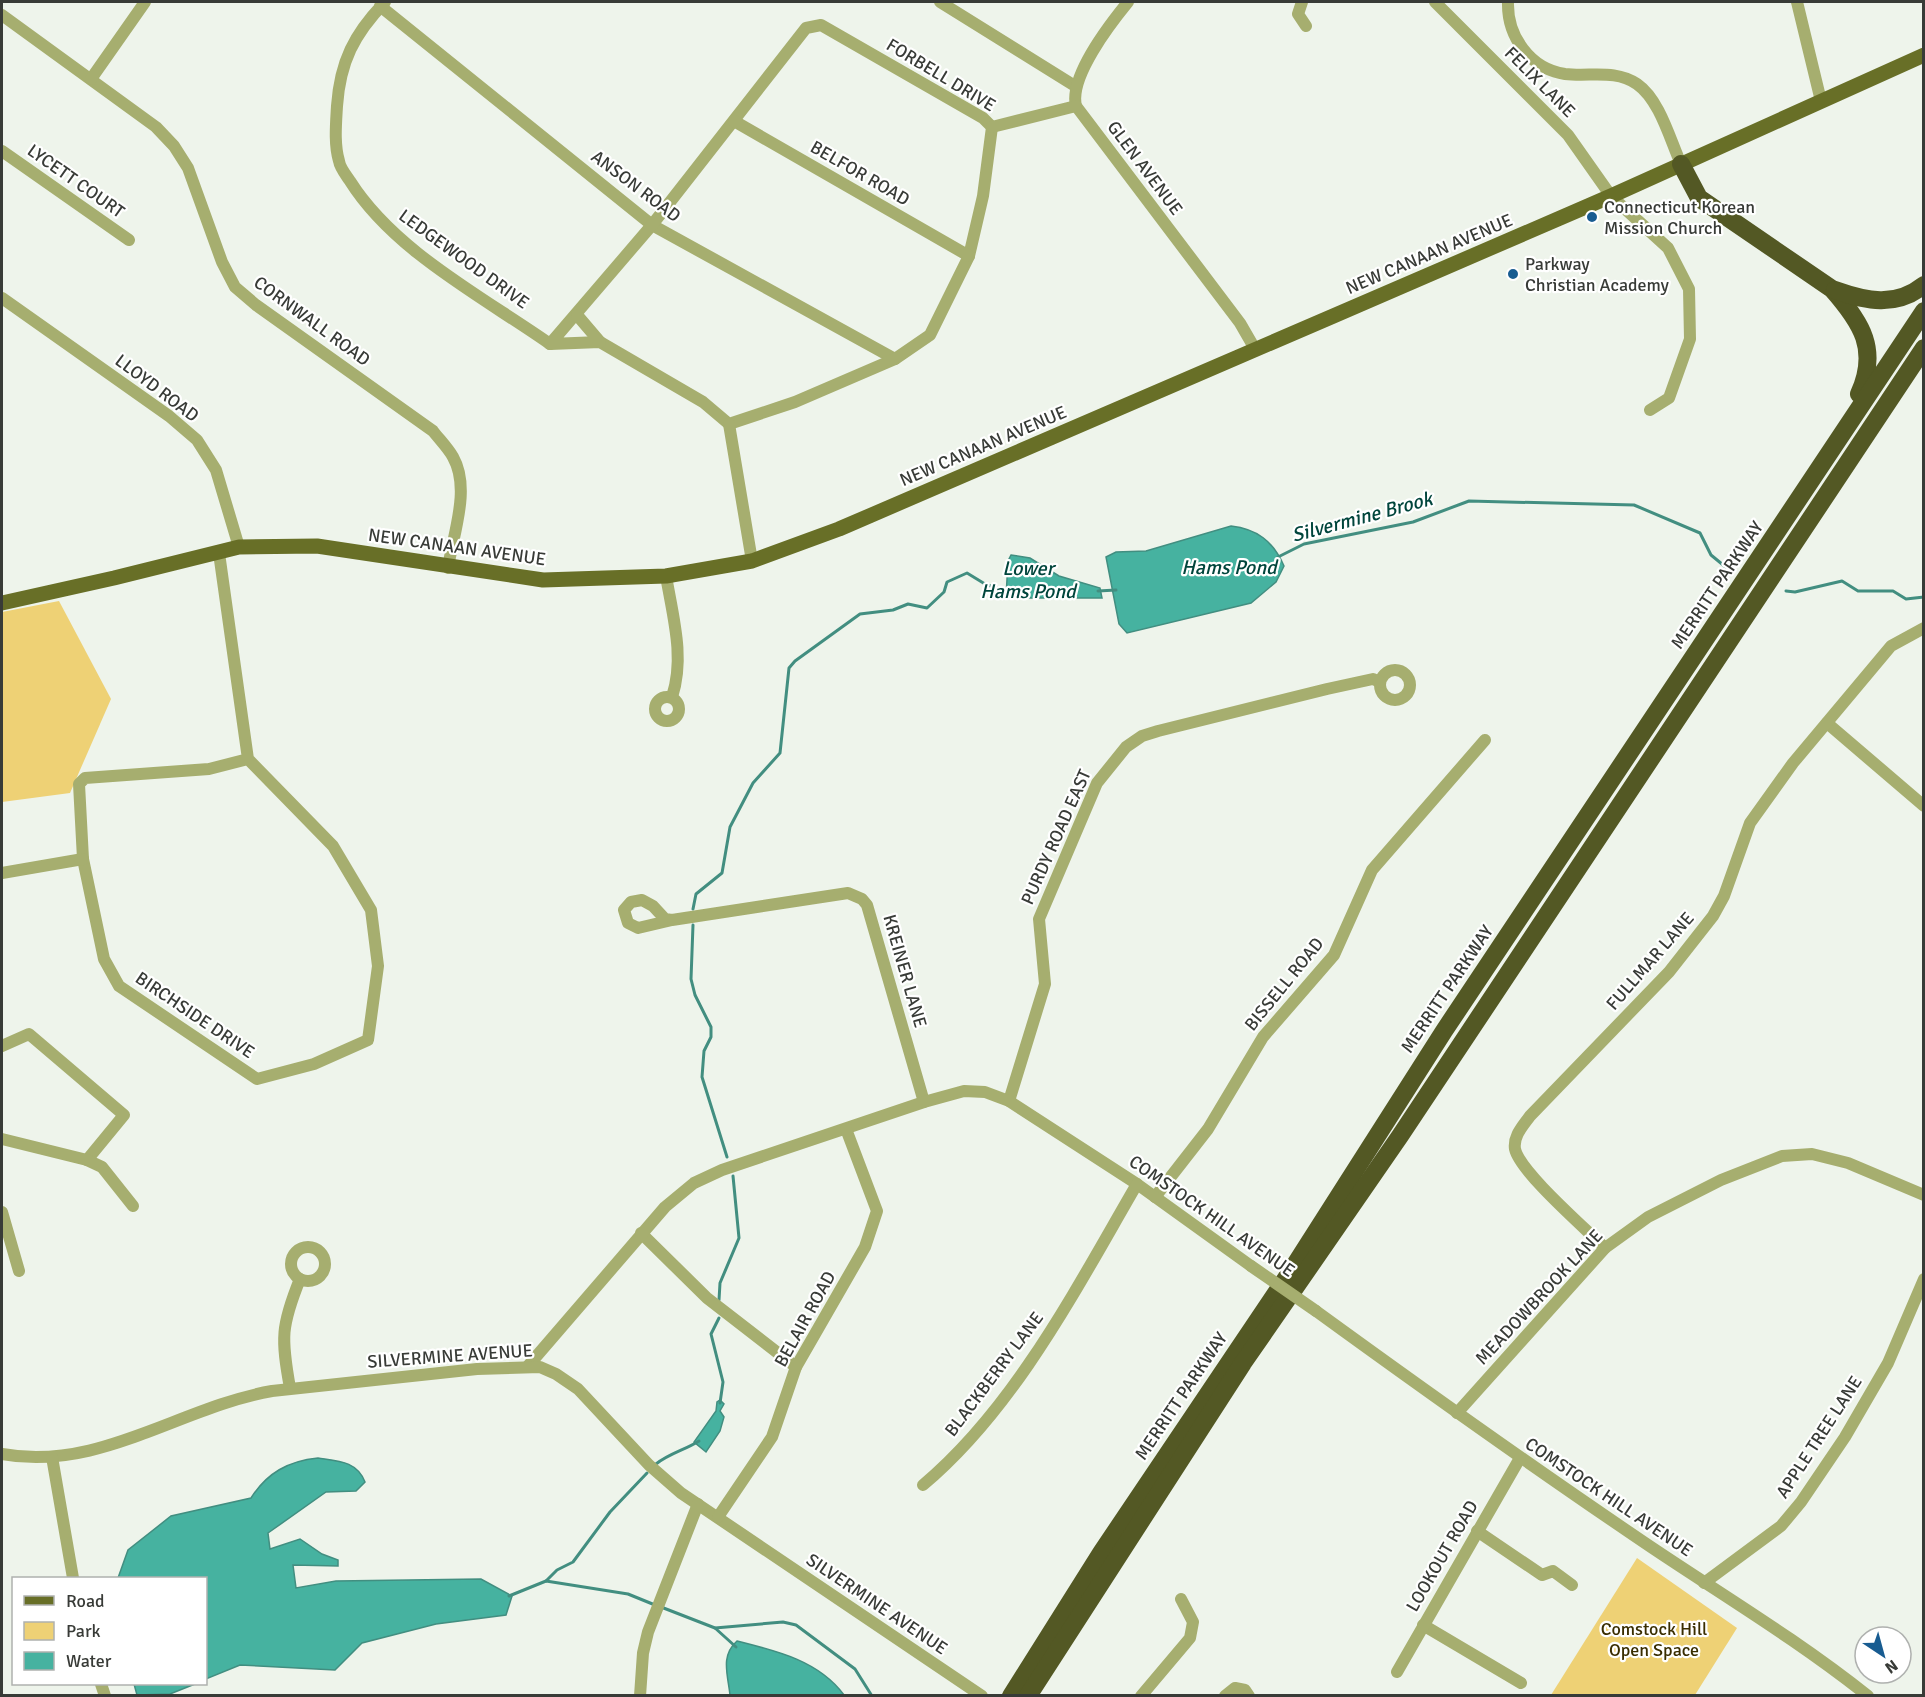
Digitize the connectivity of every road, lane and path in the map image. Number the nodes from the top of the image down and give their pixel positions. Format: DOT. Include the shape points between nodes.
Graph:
graph roads {
  1 [pos="145,2"];
  2 [pos="940,2"];
  3 [pos="1302,2"];
  4 [pos="1435,2"];
  5 [pos="1508,2"];
  6 [pos="1797,2"];
  7 [pos="1125,3"];
  8 [pos="382,4"];
  9 [pos="2,15"];
  10 [pos="1306,26"];
  11 [pos="1923,55"];
  12 [pos="91,79"];
  13 [pos="1076,86"];
  14 [pos="1821,101"];
  15 [pos="1076,106"];
  16 [pos="734,121"];
  17 [pos="992,127"];
  18 [pos="2,151"];
  19 [pos="1681,164"];
  20 [pos="1611,196"];
  21 [pos="652,225"];
  22 [pos="129,240"];
  23 [pos="969,256"];
  24 [pos="1923,285"];
  25 [pos="1832,290"];
  26 [pos="2,298"];
  27 [pos="1923,310"];
  28 [pos="577,315"];
  29 [pos="600,342"];
  30 [pos="550,344"];
  31 [pos="1923,348"];
  32 [pos="1255,349"];
  33 [pos="895,359"];
  34 [pos="1650,410"];
  35 [pos="729,424"];
  36 [pos="1835,444"];
  37 [pos="238,547"];
  38 [pos="219,553"];
  39 [pos="752,561"];
  40 [pos="448,568"];
  41 [pos="666,576"];
  42 [pos="2,603"];
  43 [pos="1923,628"];
  44 [pos="1380,682"];
  45 [pos="672,697"];
  46 [pos="1827,723"];
  47 [pos="1485,740"];
  48 [pos="248,759"];
  49 [pos="1923,806"];
  50 [pos="83,859"];
  51 [pos="2,873"];
  52 [pos="672,920"];
  53 [pos="2,1046"];
  54 [pos="1009,1101"];
  55 [pos="924,1102"];
  56 [pos="846,1129"];
  57 [pos="2,1139"];
  58 [pos="87,1160"];
  59 [pos="1137,1184"];
  60 [pos="1923,1195"];
  61 [pos="1155,1197"];
  62 [pos="133,1206"];
  63 [pos="2,1212"];
  64 [pos="641,1233"];
  65 [pos="1605,1248"];
  66 [pos="19,1271"];
  67 [pos="300,1279"];
  68 [pos="1923,1279"];
  69 [pos="528,1366"];
  70 [pos="795,1367"];
  71 [pos="290,1388"];
  72 [pos="1457,1413"];
  73 [pos="2,1454"];
  74 [pos="52,1457"];
  75 [pos="1520,1458"];
  76 [pos="923,1485"];
  77 [pos="698,1504"];
  78 [pos="718,1517"];
  79 [pos="1477,1531"];
  80 [pos="73,1577"];
  81 [pos="1704,1583"];
  82 [pos="1572,1585"];
  83 [pos="1181,1599"];
  84 [pos="1423,1625"];
  85 [pos="1397,1672"];
  86 [pos="1521,1683"];
  87 [pos="1021,1693"];
  88 [pos="640,1695"];
  89 [pos="982,1695"];
  90 [pos="1141,1695"];
  91 [pos="1225,1695"];
  92 [pos="1249,1695"];
  93 [pos="1868,1695"];
  1 -- 12 [label="street"];
  2 -- 13 [label="street"];
  3 -- 10 [label="street" via="1298,14"];
  4 -- 20 [label="street, FELIX LANE" via="1568,135"];
  5 -- 19 [label="street" via="1515,37 1528,55 1545,68 1567,74 1606,74 1639,85 1655,107"];
  6 -- 14 [label="street"];
  7 -- 13 [label="street"];
  8 -- 21 [label="street, ANSON ROAD"];
  8 -- 30 [label="street, LEDGEWOOD DRIVE" via="353,40 339,78 339,162 357,192 398,236"];
  9 -- 12 [label="street, CORNWALL ROAD"];
  11 -- 14 [label="main road, NEW CANAAN AVENUE"];
  12 -- 40 [label="street, CORNWALL ROAD" via="156,127 174,146 188,168 235,287 433,431 453,456 460,477 460,498"];
  13 -- 15 [label="street"];
  14 -- 19 [label="main road, NEW CANAAN AVENUE"];
  15 -- 17 [label="street"];
  15 -- 32 [label="street, GLEN AVENUE" via="1240,323"];
  16 -- 17 [label="street, FORBELL DRIVE" via="806,28 821,25"];
  16 -- 21 [label="street, FORBELL DRIVE"];
  16 -- 23 [label="street, BELFOR ROAD"];
  17 -- 23 [label="street, FORBELL DRIVE" via="983,196"];
  18 -- 22 [label="street, LYCETT COURT"];
  19 -- 20 [label="main road, NEW CANAAN AVENUE"];
  19 -- 25 [label="highway" via="1699,198"];
  20 -- 32 [label="main road, NEW CANAAN AVENUE"];
  20 -- 34 [label="street, FELIX LANE" via="1668,248 1689,289 1690,339 1683,365 1669,398"];
  21 -- 28 [label="street, FORBELL DRIVE"];
  21 -- 33 [label="street, ANSON ROAD"];
  23 -- 33 [label="street, FORBELL DRIVE" via="930,335"];
  24 -- 25 [label="highway" via="1897,299 1879,302"];
  25 -- 36 [label="highway" via="1860,325 1868,354 1867,373"];
  26 -- 37 [label="street, LLOYD ROAD" via="197,440 216,470"];
  27 -- 36 [label="highway, MERRITT PARKWAY"];
  28 -- 29 [label="street"];
  28 -- 30 [label="street, FORBELL DRIVE"];
  29 -- 30 [label="street"];
  29 -- 35 [label="street" via="703,402"];
  31 -- 87 [label="highway, MERRITT PARKWAY" via="1400,1136"];
  32 -- 39 [label="main road, NEW CANAAN AVENUE" via="839,529"];
  33 -- 35 [label="street, FORBELL DRIVE" via="795,402"];
  35 -- 39 [label="street"];
  36 -- 87 [label="highway, MERRITT PARKWAY" via="1101,1553"];
  37 -- 38 [label="main road, NEW CANAAN AVENUE"];
  37 -- 40 [label="main road, NEW CANAAN AVENUE" via="317,546"];
  38 -- 42 [label="main road, NEW CANAAN AVENUE"];
  38 -- 48 [label="street"];
  39 -- 41 [label="main road, NEW CANAAN AVENUE"];
  40 -- 41 [label="main road, NEW CANAAN AVENUE" via="543,580"];
  41 -- 45 [label="street" via="679,656 679,677"];
  43 -- 46 [label="street, FULLMAR LANE" via="1891,646"];
  44 -- 54 [label="street, PURDY ROAD EAST" via="1372,679 1158,731 1142,736 1117,755 1097,783 1039,919 1045,984"];
  46 -- 49 [label="street"];
  46 -- 65 [label="street, FULLMAR LANE" via="1792,763 1750,823 1713,916 1669,972 1517,1134 1515,1148 1524,1166"];
  47 -- 61 [label="street, BISSELL ROAD" via="1372,870 1334,956 1263,1036 1208,1129"];
  48 -- 50 [label="street, BIRCHSIDE DRIVE" via="209,770 85,778 79,784"];
  48 -- 50 [label="street, BIRCHSIDE DRIVE" via="333,846 371,910 378,966 368,1040 314,1064 257,1079 119,986 104,959"];
  50 -- 51 [label="street"];
  52 -- 55 [label="street, KREINER LANE" via="848,893 866,901"];
  53 -- 58 [label="street" via="29,1034 124,1115"];
  54 -- 55 [label="street, COMSTOCK HILL AVENUE" via="985,1092 964,1091"];
  54 -- 59 [label="street, COMSTOCK HILL AVENUE"];
  55 -- 56 [label="street, COMSTOCK HILL AVENUE"];
  56 -- 64 [label="street, COMSTOCK HILL AVENUE" via="708,1175 680,1193"];
  56 -- 70 [label="street, BELAIR ROAD" via="877,1211 865,1247"];
  57 -- 58 [label="street"];
  58 -- 62 [label="street" via="102,1167"];
  59 -- 61 [label="street, COMSTOCK HILL AVENUE"];
  59 -- 76 [label="street, BLACKBERRY LANE" via="1044,1344 944,1467"];
  60 -- 65 [label="street, MEADOWBROOK LANE" via="1848,1162 1812,1154 1782,1156 1721,1180 1648,1217"];
  61 -- 72 [label="street, COMSTOCK HILL AVENUE, bridge"];
  63 -- 66 [label="street"];
  64 -- 69 [label="street, COMSTOCK HILL AVENUE"];
  64 -- 70 [label="street" via="707,1298"];
  65 -- 72 [label="street, MEADOWBROOK LANE"];
  67 -- 71 [label="street" via="285,1315 282,1348"];
  68 -- 81 [label="street, APPLE TREE LANE" via="1888,1363 1801,1502 1781,1526"];
  69 -- 71 [label="street, SILVERMINE AVENUE"];
  69 -- 77 [label="street, SILVERMINE AVENUE" via="547,1369 571,1382 662,1478"];
  70 -- 78 [label="street, BELAIR ROAD" via="772,1437"];
  71 -- 74 [label="street, SILVERMINE AVENUE" via="239,1398 105,1448"];
  72 -- 75 [label="street, COMSTOCK HILL AVENUE"];
  73 -- 74 [label="street, SILVERMINE AVENUE"];
  74 -- 80 [label="street"];
  75 -- 79 [label="street, LOOKOUT ROAD"];
  75 -- 81 [label="street, COMSTOCK HILL AVENUE"];
  77 -- 78 [label="street, SILVERMINE AVENUE"];
  77 -- 88 [label="street" via="648,1632"];
  78 -- 89 [label="street, SILVERMINE AVENUE"];
  79 -- 82 [label="street" via="1542,1575 1553,1571"];
  79 -- 84 [label="street, LOOKOUT ROAD"];
  81 -- 93 [label="street, COMSTOCK HILL AVENUE" via="1787,1635"];
  83 -- 90 [label="street" via="1193,1622 1190,1638"];
  84 -- 85 [label="street, LOOKOUT ROAD"];
  84 -- 86 [label="street"];
  91 -- 92 [label="street" via="1240,1688"];
}
